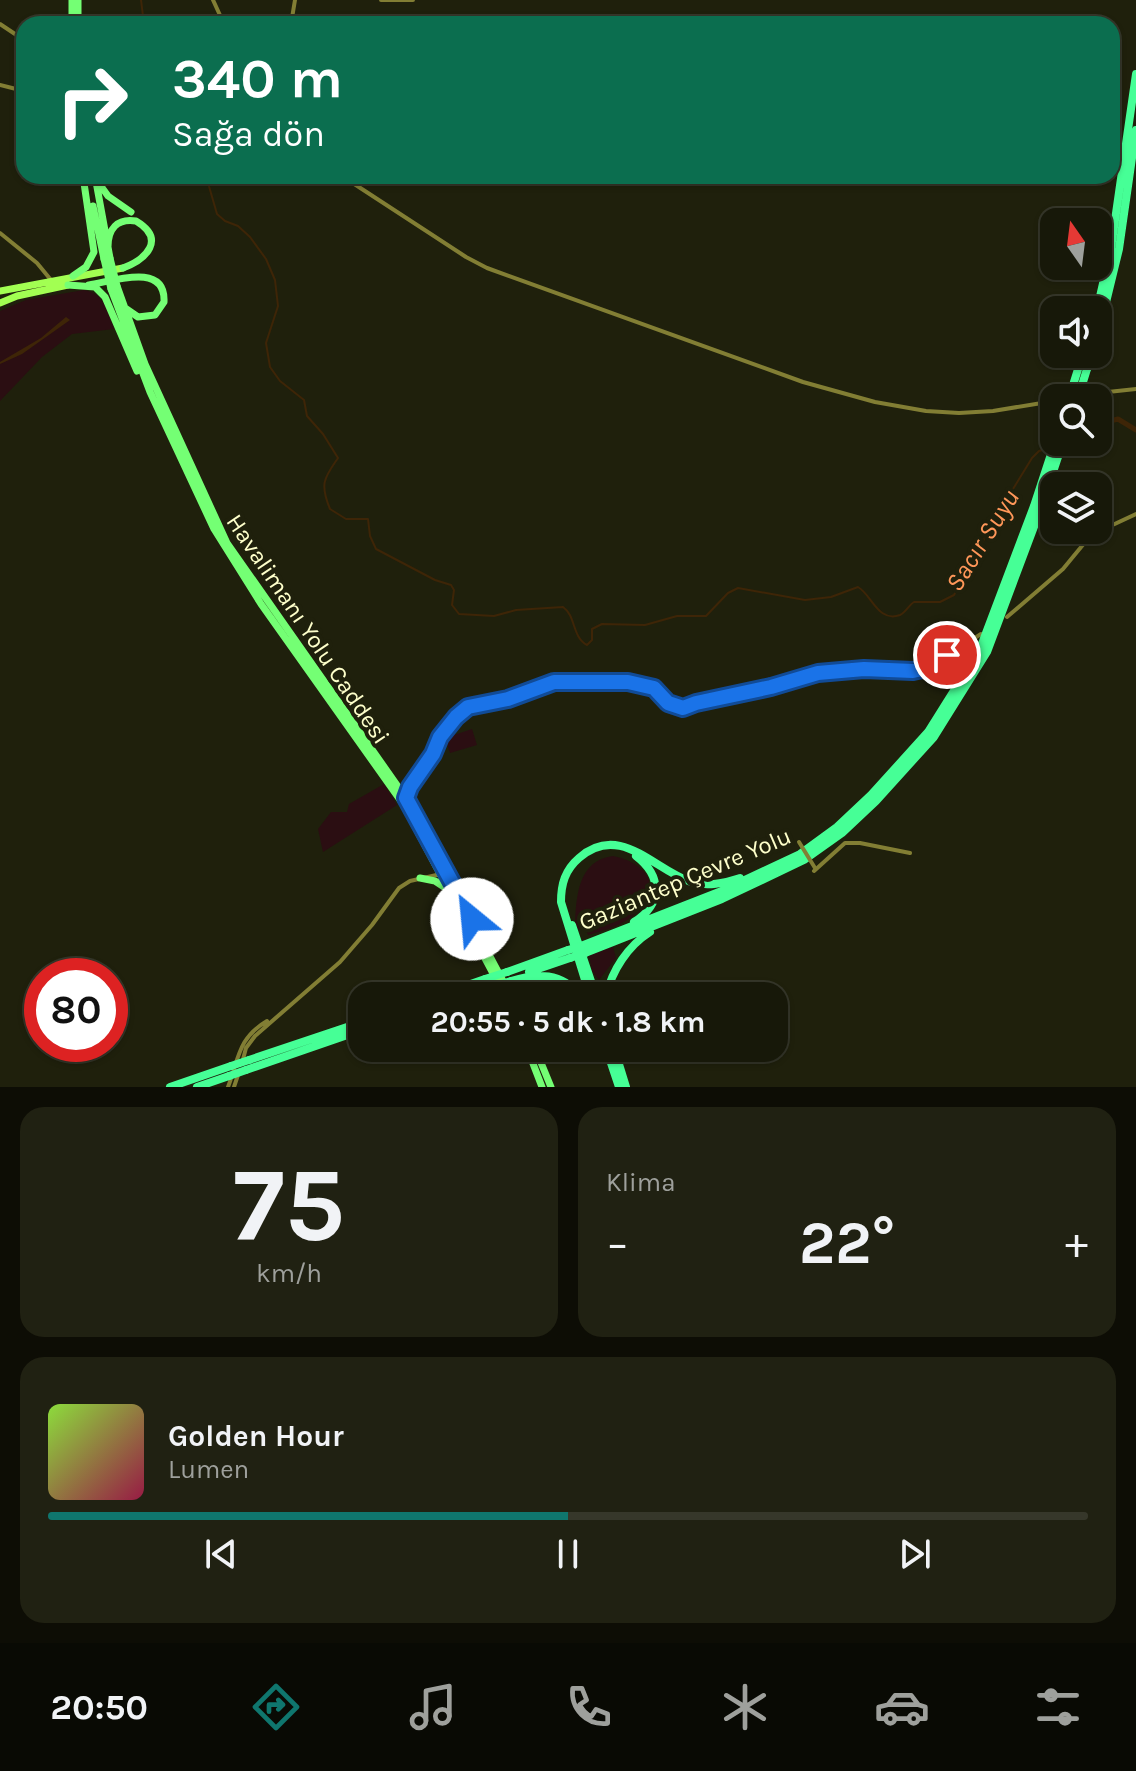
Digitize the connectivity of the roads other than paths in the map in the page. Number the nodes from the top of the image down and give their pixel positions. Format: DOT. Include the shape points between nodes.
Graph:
graph roads {
  1 [pos="381,0"];
  2 [pos="413,0"];
  3 [pos="1136,74"];
  4 [pos="1136,130"];
  5 [pos="87,184"];
  6 [pos="88,184"];
  7 [pos="96,184"];
  8 [pos="100,184"];
  9 [pos="354,184"];
  10 [pos="131,212"];
  11 [pos="0,233"];
  12 [pos="108,247"];
  13 [pos="107,258"];
  14 [pos="123,268"];
  15 [pos="73,276"];
  16 [pos="53,284"];
  17 [pos="68,285"];
  18 [pos="87,285"];
  19 [pos="114,288"];
  20 [pos="0,291"];
  21 [pos="1100,296"];
  22 [pos="1108,296"];
  23 [pos="0,303"];
  24 [pos="122,304"];
  25 [pos="1083,368"];
  26 [pos="1074,384"];
  27 [pos="1080,384"];
  28 [pos="1136,389"];
  29 [pos="1112,391"];
  30 [pos="1040,403"];
  31 [pos="176,451"];
  32 [pos="1051,456"];
  33 [pos="1058,456"];
  34 [pos="1038,507"];
  35 [pos="1136,514"];
  36 [pos="1007,617"];
  37 [pos="981,634"];
  38 [pos="410,787"];
  39 [pos="399,789"];
  40 [pos="406,798"];
  41 [pos="799,842"];
  42 [pos="430,853"];
  43 [pos="910,853"];
  44 [pos="800,854"];
  45 [pos="446,875"];
  46 [pos="420,878"];
  47 [pos="762,882"];
  48 [pos="454,896"];
  49 [pos="584,948"];
  50 [pos="509,977"];
  51 [pos="493,982"];
  52 [pos="500,982"];
  53 [pos="500,982"];
  54 [pos="564,982"];
  55 [pos="586,982"];
  56 [pos="592,982"];
  57 [pos="612,982"];
  58 [pos="348,1027"];
  59 [pos="348,1034"];
  60 [pos="539,1062"];
  61 [pos="539,1062"];
  62 [pos="615,1064"];
  63 [pos="248,1065"];
  64 [pos="230,1071"];
  65 [pos="170,1087"];
  66 [pos="197,1087"];
  67 [pos="231,1087"];
  68 [pos="549,1087"];
  69 [pos="619,1087"];
  70 [pos="626,1087"];
  1 -- 2 [label="street"];
  3 -- 21 [label="highway"];
  4 -- 22 [label="highway"];
  5 -- 15 [label="highway" via="94,252"];
  6 -- 13 [label="highway, Havalimanı Yolu Caddesi"];
  7 -- 12 [label="highway, Havalimanı Yolu Caddesi"];
  8 -- 10 [label="highway"];
  9 -- 30 [label="street" via="487,268 803,382 926,411 993,411"];
  11 -- 16 [label="street" via="37,263"];
  12 -- 13 [label="highway, Havalimanı Yolu Caddesi"];
  12 -- 14 [label="highway" via="110,231 119,222 136,221 145,227 149,250"];
  13 -- 19 [label="highway, Havalimanı Yolu Caddesi, bridge"];
  14 -- 15 [label="main road"];
  15 -- 16 [label="main road"];
  16 -- 17 [label="main road"];
  16 -- 20 [label="main road"];
  16 -- 23 [label="main road"];
  17 -- 18 [label="highway"];
  18 -- 24 [label="highway" via="140,276 153,278 164,291 163,308 151,318 138,317"];
  18 -- 31 [label="highway" via="105,297"];
  19 -- 24 [label="highway, Havalimanı Yolu Caddesi"];
  19 -- 31 [label="highway, Havalimanı Yolu Caddesi"];
  24 -- 39 [label="highway, Havalimanı Yolu Caddesi" via="227,543"];
  25 -- 26 [label="highway, bridge"];
  25 -- 27 [label="highway, bridge"];
  28 -- 29 [label="street"];
  31 -- 42 [label="highway, Havalimanı Yolu Caddesi" via="231,560 374,761"];
  32 -- 34 [label="highway, Gaziantep Çevre Yolu"];
  33 -- 34 [label="highway, Gaziantep Çevre Yolu"];
  34 -- 44 [label="highway, Gaziantep Çevre Yolu" via="986,636 946,706 871,795"];
  34 -- 47 [label="highway, Gaziantep Çevre Yolu" via="994,639 934,737 842,833"];
  35 -- 36 [label="street" via="1091,535 1063,569"];
  37 -- 38 [label="street" via="927,668 818,673 683,708 646,685 543,685 464,709"];
  38 -- 39 [label="street"];
  38 -- 40 [label="street"];
  39 -- 40 [label="highway, Havalimanı Yolu Caddesi"];
  40 -- 45 [label="highway, Havalimanı Yolu Caddesi"];
  41 -- 43 [label="street, bridge" via="815,870 849,842"];
  42 -- 45 [label="highway, Havalimanı Yolu Caddesi"];
  42 -- 46 [label="highway" via="435,869"];
  44 -- 49 [label="highway, Gaziantep Çevre Yolu"];
  44 -- 55 [label="highway" via="708,884 679,877 621,846 598,847 582,855 567,872 561,902"];
  45 -- 46 [label="street"];
  45 -- 48 [label="highway, Havalimanı Yolu Caddesi"];
  45 -- 52 [label="highway, Havalimanı Yolu Caddesi"];
  46 -- 48 [label="highway" via="442,885"];
  46 -- 67 [label="street" via="399,888 340,962 250,1033"];
  47 -- 49 [label="highway, Gaziantep Çevre Yolu"];
  47 -- 57 [label="highway" via="641,938"];
  48 -- 53 [label="highway, Havalimanı Yolu Caddesi"];
  49 -- 50 [label="highway, Gaziantep Çevre Yolu, bridge"];
  49 -- 56 [label="highway" via="639,920 654,903 656,881 638,857 613,851 592,855 568,883 569,912"];
  50 -- 51 [label="highway, Gaziantep Çevre Yolu, bridge"];
  50 -- 54 [label="highway" via="534,975"];
  58 -- 63 [label="highway"];
  59 -- 63 [label="highway"];
  60 -- 68 [label="highway"];
  61 -- 68 [label="highway"];
  62 -- 69 [label="highway"];
  62 -- 70 [label="highway"];
  63 -- 64 [label="highway, bridge"];
  64 -- 65 [label="highway"];
  64 -- 66 [label="highway"];
}
